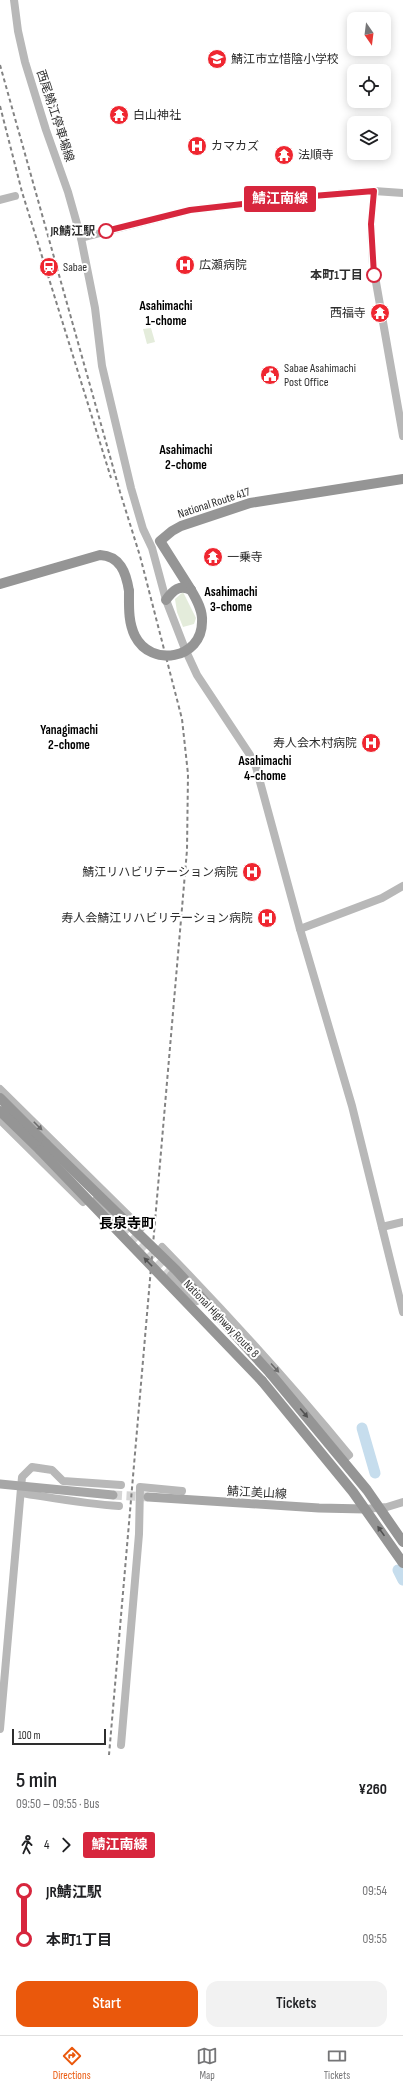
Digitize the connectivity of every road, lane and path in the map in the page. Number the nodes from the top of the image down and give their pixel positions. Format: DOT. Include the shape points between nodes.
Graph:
graph roads {
  1 [pos="14,0"];
  2 [pos="374,191"];
  3 [pos="403,193"];
  4 [pos="15,196"];
  5 [pos="0,200"];
  6 [pos="81,238"];
  7 [pos="403,436"];
  8 [pos="403,478"];
  9 [pos="156,545"];
  10 [pos="0,584"];
  11 [pos="191,590"];
  12 [pos="166,600"];
  13 [pos="403,886"];
  14 [pos="300,929"];
  15 [pos="0,1089"];
  16 [pos="0,1098"];
  17 [pos="0,1111"];
  18 [pos="0,1120"];
  19 [pos="43,1147"];
  20 [pos="96,1200"];
  21 [pos="83,1202"];
  22 [pos="403,1222"];
  23 [pos="123,1227"];
  24 [pos="382,1227"];
  25 [pos="141,1228"];
  26 [pos="162,1248"];
  27 [pos="171,1275"];
  28 [pos="160,1279"];
  29 [pos="197,1301"];
  30 [pos="403,1312"];
  31 [pos="343,1460"];
  32 [pos="336,1471"];
  33 [pos="0,1484"];
  34 [pos="121,1485"];
  35 [pos="21,1490"];
  36 [pos="182,1491"];
  37 [pos="114,1495"];
  38 [pos="148,1497"];
  39 [pos="403,1502"];
  40 [pos="119,1506"];
  41 [pos="380,1508"];
  42 [pos="365,1509"];
  43 [pos="403,1542"];
  44 [pos="403,1563"];
  45 [pos="0,1729"];
  46 [pos="121,1745"];
  1 -- 6 [label="street, 西尾鯖江停車場線" via="25,62"];
  2 -- 3 [label="street"];
  2 -- 6 [label="street" via="190,210"];
  2 -- 7 [label="street" via="371,224 373,265"];
  4 -- 5 [label="street"];
  6 -- 9 [label="street, 西尾鯖江停車場線" via="104,374 131,488 143,529"];
  8 -- 9 [label="highway, National Route 417" via="250,504 181,526"];
  9 -- 11 [label="highway"];
  9 -- 12 [label="street, 西尾鯖江停車場線"];
  10 -- 11 [label="highway, bridge" via="100,555 108,555 121,565 127,577 131,624 135,637 146,649 167,656 185,653 200,637 203,621"];
  11 -- 12 [label="highway" via="178,588"];
  12 -- 14 [label="street, 西尾鯖江停車場線" via="197,675 256,768"];
  13 -- 14 [label="street" via="382,898"];
  14 -- 24 [label="street, 西尾鯖江停車場線" via="352,1106"];
  15 -- 25 [label="street, one-way"];
  16 -- 19 [label="highway, National Highway Route 8"];
  17 -- 19 [label="highway, National Highway Route 8"];
  18 -- 21 [label="street"];
  19 -- 31 [label="highway, National Highway Route 8, one-way, bridge" via="176,1270 270,1373"];
  32 -- 19 [label="highway, National Highway Route 8, one-way, bridge" via="262,1381"];
  20 -- 23 [label="street"];
  22 -- 24 [label="street"];
  24 -- 30 [label="street, 西尾鯖江停車場線"];
  26 -- 31 [label="street, one-way" via="298,1393 349,1455"];
  27 -- 29 [label="street"];
  28 -- 32 [label="street" via="268,1394 315,1452"];
  31 -- 41 [label="highway, National Highway Route 8"];
  32 -- 42 [label="highway, National Highway Route 8"];
  33 -- 35 [label="main road"];
  34 -- 35 [label="street" via="63,1481 52,1470 32,1467 22,1477"];
  35 -- 37 [label="main road"];
  35 -- 40 [label="street" via="79,1503"];
  35 -- 45 [label="street"];
  36 -- 46 [label="street" via="140,1487 139,1539"];
  38 -- 42 [label="main road, 鯖江美山線" via="304,1508"];
  39 -- 41 [label="street"];
  41 -- 42 [label="street"];
  41 -- 43 [label="highway, National Highway Route 8"];
  44 -- 42 [label="highway, National Highway Route 8, one-way"];
}
